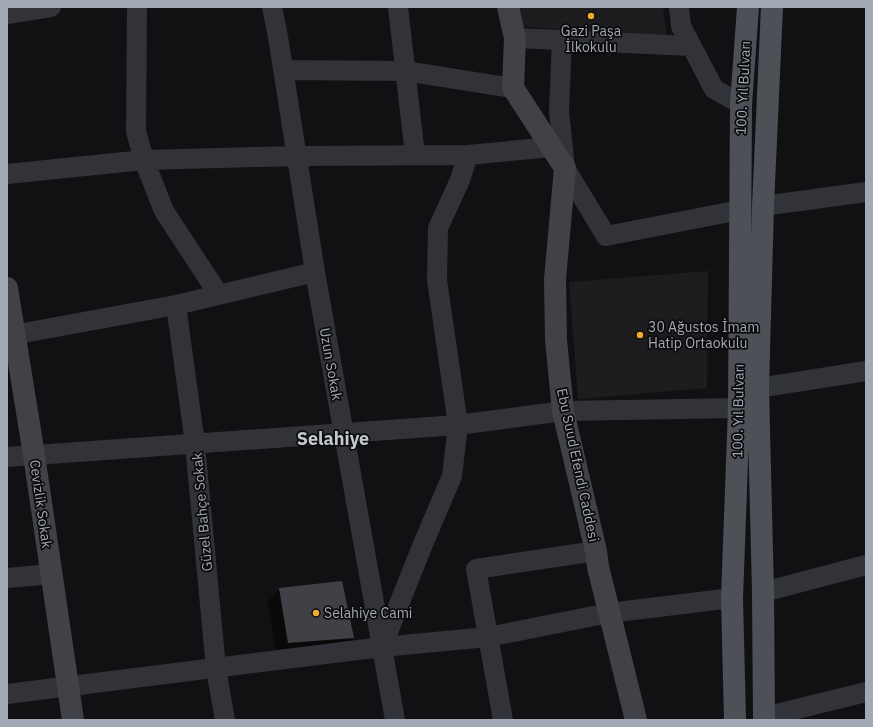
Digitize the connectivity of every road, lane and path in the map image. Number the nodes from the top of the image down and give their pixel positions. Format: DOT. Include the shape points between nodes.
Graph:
graph roads {
  1 [pos="51,7"];
  2 [pos="137,7"];
  3 [pos="272,7"];
  4 [pos="398,7"];
  5 [pos="508,7"];
  6 [pos="679,7"];
  7 [pos="748,7"];
  8 [pos="772,7"];
  9 [pos="7,14"];
  10 [pos="515,38"];
  11 [pos="562,40"];
  12 [pos="691,46"];
  13 [pos="283,70"];
  14 [pos="405,71"];
  15 [pos="513,88"];
  16 [pos="741,104"];
  17 [pos="550,147"];
  18 [pos="415,155"];
  19 [pos="468,155"];
  20 [pos="297,156"];
  21 [pos="144,160"];
  22 [pos="565,168"];
  23 [pos="7,174"];
  24 [pos="866,192"];
  25 [pos="763,206"];
  26 [pos="740,210"];
  27 [pos="315,272"];
  28 [pos="7,288"];
  29 [pos="219,295"];
  30 [pos="176,305"];
  31 [pos="11,335"];
  32 [pos="866,371"];
  33 [pos="758,388"];
  34 [pos="739,408"];
  35 [pos="564,411"];
  36 [pos="458,425"];
  37 [pos="344,434"];
  38 [pos="195,444"];
  39 [pos="34,455"];
  40 [pos="7,457"];
  41 [pos="596,551"];
  42 [pos="866,565"];
  43 [pos="52,574"];
  44 [pos="7,578"];
  45 [pos="763,592"];
  46 [pos="732,598"];
  47 [pos="609,613"];
  48 [pos="488,637"];
  49 [pos="382,647"];
  50 [pos="216,669"];
  51 [pos="68,687"];
  52 [pos="866,692"];
  53 [pos="7,694"];
  54 [pos="764,719"];
  55 [pos="73,720"];
  56 [pos="225,720"];
  57 [pos="395,720"];
  58 [pos="503,720"];
  59 [pos="636,720"];
  60 [pos="735,720"];
  1 -- 9 [label="street"];
  2 -- 21 [label="street" via="136,131"];
  3 -- 13 [label="street, Uzun Sokak"];
  4 -- 14 [label="street"];
  5 -- 10 [label="main road"];
  6 -- 12 [label="street" via="681,26"];
  7 -- 16 [label="main road, 100. Yıl Bulvarı"];
  8 -- 25 [label="main road, 100. Yıl Bulvarı"];
  10 -- 11 [label="street"];
  10 -- 15 [label="main road"];
  11 -- 12 [label="street"];
  11 -- 22 [label="street" via="559,111"];
  12 -- 16 [label="street" via="714,89"];
  13 -- 14 [label="street"];
  13 -- 20 [label="street, Uzun Sokak"];
  14 -- 15 [label="street"];
  14 -- 18 [label="street"];
  15 -- 17 [label="main road"];
  16 -- 26 [label="main road, 100. Yıl Bulvarı"];
  17 -- 19 [label="street"];
  17 -- 22 [label="main road"];
  18 -- 19 [label="street"];
  18 -- 20 [label="street"];
  19 -- 36 [label="street" via="460,180 438,228 437,280"];
  20 -- 21 [label="street"];
  20 -- 27 [label="street, Uzun Sokak"];
  21 -- 23 [label="street"];
  21 -- 29 [label="street" via="164,211"];
  22 -- 26 [label="street" via="606,236"];
  22 -- 35 [label="main road, Ebu Suud Efendi Caddesi" via="555,279 556,340"];
  24 -- 25 [label="street"];
  25 -- 33 [label="main road, 100. Yıl Bulvarı"];
  26 -- 34 [label="main road, 100. Yıl Bulvarı"];
  27 -- 29 [label="street"];
  27 -- 37 [label="street, Uzun Sokak"];
  28 -- 31 [label="main road, Cevizlik Sokak"];
  29 -- 30 [label="street"];
  30 -- 31 [label="street"];
  30 -- 38 [label="street, Güzel Bahçe Sokak"];
  31 -- 39 [label="main road, Cevizlik Sokak"];
  32 -- 33 [label="street"];
  33 -- 45 [label="main road, 100. Yıl Bulvarı"];
  34 -- 35 [label="street"];
  34 -- 46 [label="main road, 100. Yıl Bulvarı"];
  35 -- 36 [label="street"];
  35 -- 41 [label="main road, Ebu Suud Efendi Caddesi"];
  36 -- 37 [label="street"];
  36 -- 49 [label="street" via="452,476"];
  37 -- 38 [label="street"];
  37 -- 49 [label="street, Uzun Sokak"];
  38 -- 39 [label="street"];
  38 -- 50 [label="street, Güzel Bahçe Sokak"];
  39 -- 40 [label="street"];
  39 -- 43 [label="main road, Cevizlik Sokak"];
  41 -- 47 [label="main road, Ebu Suud Efendi Caddesi"];
  41 -- 48 [label="street" via="476,569"];
  42 -- 45 [label="street"];
  43 -- 44 [label="street"];
  43 -- 51 [label="main road, Cevizlik Sokak"];
  45 -- 54 [label="main road, 100. Yıl Bulvarı"];
  46 -- 47 [label="street"];
  46 -- 60 [label="main road, 100. Yıl Bulvarı"];
  47 -- 48 [label="street"];
  47 -- 59 [label="main road, Ebu Suud Efendi Caddesi"];
  48 -- 49 [label="street"];
  48 -- 58 [label="street"];
  49 -- 50 [label="street"];
  49 -- 57 [label="street, Uzun Sokak"];
  50 -- 51 [label="street"];
  50 -- 56 [label="street, Güzel Bahçe Sokak"];
  51 -- 53 [label="street"];
  51 -- 55 [label="main road, Cevizlik Sokak"];
  52 -- 54 [label="street"];
}
